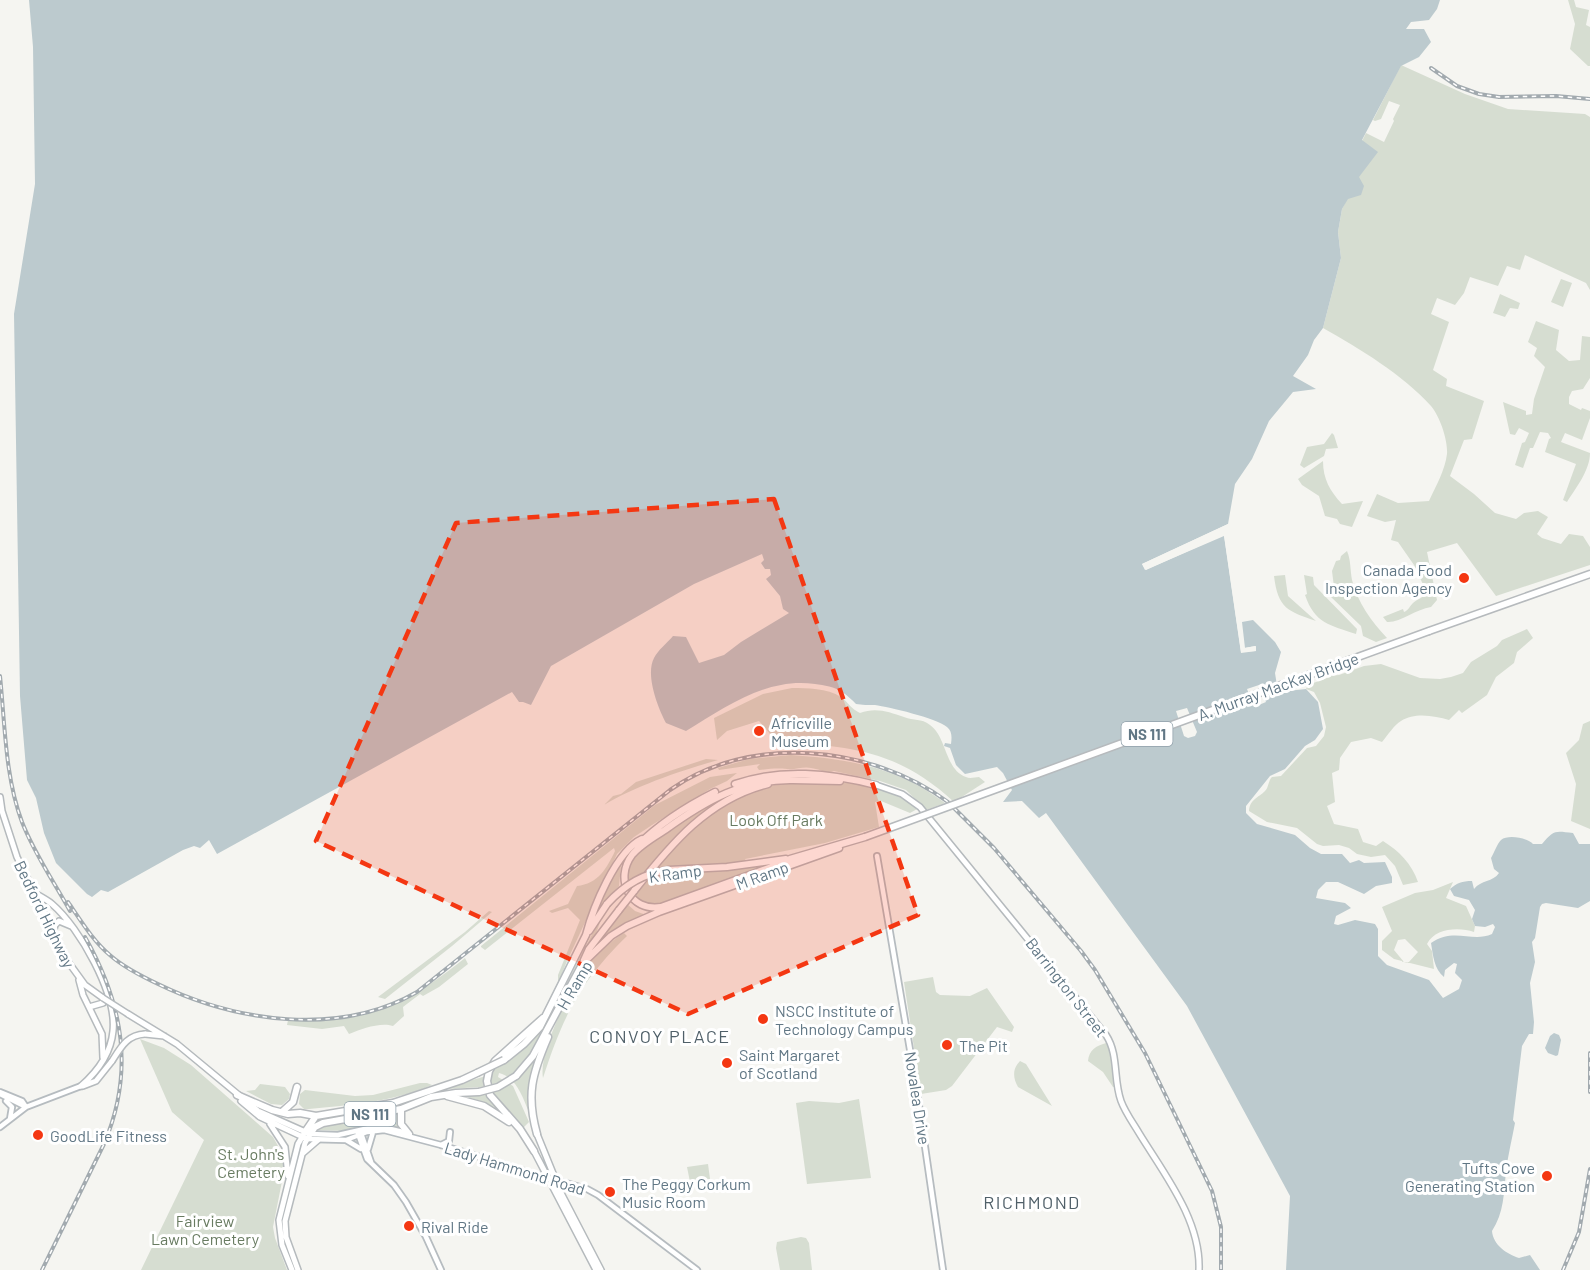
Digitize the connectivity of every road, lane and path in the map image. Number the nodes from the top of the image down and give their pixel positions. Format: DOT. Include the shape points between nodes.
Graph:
graph roads {
  1 [pos="1590,574"];
  2 [pos="796,780"];
  3 [pos="876,785"];
  4 [pos="0,797"];
  5 [pos="646,836"];
  6 [pos="865,837"];
  7 [pos="877,856"];
  8 [pos="790,859"];
  9 [pos="33,892"];
  10 [pos="659,912"];
  11 [pos="72,927"];
  12 [pos="53,933"];
  13 [pos="586,935"];
  14 [pos="583,963"];
  15 [pos="78,977"];
  16 [pos="103,1001"];
  17 [pos="89,1006"];
  18 [pos="543,1018"];
  19 [pos="552,1022"];
  20 [pos="166,1036"];
  21 [pos="103,1058"];
  22 [pos="81,1086"];
  23 [pos="297,1087"];
  24 [pos="1,1094"];
  25 [pos="237,1095"];
  26 [pos="430,1095"];
  27 [pos="446,1096"];
  28 [pos="16,1099"];
  29 [pos="293,1102"];
  30 [pos="33,1104"];
  31 [pos="26,1107"];
  32 [pos="401,1109"];
  33 [pos="283,1111"];
  34 [pos="300,1113"];
  35 [pos="316,1116"];
  36 [pos="10,1119"];
  37 [pos="269,1123"];
  38 [pos="0,1127"];
  39 [pos="373,1131"];
  40 [pos="359,1132"];
  41 [pos="450,1132"];
  42 [pos="409,1134"];
  43 [pos="537,1134"];
  44 [pos="306,1135"];
  45 [pos="416,1138"];
  46 [pos="318,1140"];
  47 [pos="346,1140"];
  48 [pos="441,1145"];
  49 [pos="365,1151"];
  50 [pos="534,1151"];
  51 [pos="302,1154"];
  52 [pos="286,1190"];
  53 [pos="292,1270"];
  54 [pos="298,1270"];
  55 [pos="441,1270"];
  56 [pos="596,1270"];
  57 [pos="601,1270"];
  58 [pos="697,1270"];
  59 [pos="942,1270"];
  60 [pos="1199,1270"];
  1 -- 6 [label="highway, A. Murray MacKay Bridge / NS 111, bridge"];
  2 -- 3 [label="highway"];
  2 -- 8 [label="highway" via="751,784 712,798 637,850 628,863 624,880 633,899 654,908"];
  2 -- 14 [label="highway, bridge" via="749,790 709,810 634,891 589,949"];
  3 -- 5 [label="highway" via="807,773 756,778 703,798"];
  3 -- 60 [label="main road, Barrington Street" via="890,788 920,807 1108,1038 1114,1051 1122,1103 1191,1226"];
  4 -- 9 [label="main road, Bedford Highway" via="17,857"];
  5 -- 10 [label="highway" via="625,861 621,884 634,905"];
  5 -- 13 [label="highway" via="630,846 617,862"];
  6 -- 8 [label="highway, NS 111"];
  6 -- 10 [label="highway, M Ramp / NS 111"];
  7 -- 59 [label="main road, Novalea Drive" via="916,1085"];
  8 -- 13 [label="highway, K Ramp / NS 111, bridge" via="652,873 618,892"];
  9 -- 11 [label="main road" via="52,904"];
  9 -- 12 [label="main road, Bedford Highway"];
  10 -- 14 [label="highway, H Ramp / NS 111" via="620,930"];
  11 -- 12 [label="main road" via="59,921"];
  11 -- 21 [label="main road" via="109,998 113,1032"];
  12 -- 15 [label="main road, Bedford Highway"];
  13 -- 18 [label="highway"];
  14 -- 19 [label="highway, H Ramp / NS 111"];
  15 -- 16 [label="main road, Bedford Highway"];
  15 -- 17 [label="main road"];
  16 -- 17 [label="main road"];
  16 -- 20 [label="main road, bridge"];
  17 -- 21 [label="main road" via="102,1034"];
  18 -- 26 [label="highway, NS 111, bridge" via="530,1038 504,1060"];
  18 -- 50 [label="highway" via="495,1061 487,1077 490,1095"];
  19 -- 27 [label="highway, NS 111, bridge" via="531,1060 516,1076 498,1087"];
  19 -- 43 [label="highway" via="531,1084 531,1113"];
  20 -- 22 [label="main road, bridge" via="136,1035 126,1041 96,1081"];
  20 -- 25 [label="main road"];
  21 -- 22 [label="main road"];
  22 -- 30 [label="main road"];
  23 -- 29 [label="highway"];
  24 -- 28 [label="main road"];
  24 -- 31 [label="main road"];
  24 -- 36 [label="main road" via="12,1107"];
  25 -- 33 [label="highway"];
  25 -- 37 [label="main road"];
  25 -- 44 [label="main road" via="263,1114"];
  26 -- 27 [label="highway, NS 111"];
  26 -- 32 [label="highway, NS 111"];
  26 -- 35 [label="highway, NS 111"];
  27 -- 50 [label="highway" via="476,1103 502,1116"];
  28 -- 30 [label="main road"];
  28 -- 31 [label="main road"];
  29 -- 33 [label="highway"];
  29 -- 34 [label="highway"];
  30 -- 31 [label="main road"];
  31 -- 36 [label="main road"];
  32 -- 42 [label="highway" via="401,1124"];
  32 -- 44 [label="highway, NS 111" via="323,1123"];
  33 -- 34 [label="highway"];
  34 -- 35 [label="highway"];
  35 -- 44 [label="highway"];
  36 -- 38 [label="main road"];
  37 -- 44 [label="main road"];
  37 -- 52 [label="main road" via="286,1152"];
  39 -- 40 [label="main road, Lady Hammond Road"];
  39 -- 45 [label="main road, Lady Hammond Road"];
  39 -- 49 [label="main road"];
  40 -- 42 [label="main road, Lady Hammond Road" via="378,1126"];
  40 -- 44 [label="main road, Lady Hammond Road"];
  40 -- 47 [label="main road, Lady Hammond Road"];
  40 -- 49 [label="main road"];
  41 -- 48 [label="main road" via="448,1141"];
  42 -- 45 [label="main road, Lady Hammond Road"];
  43 -- 57 [label="main road" via="561,1193"];
  44 -- 46 [label="main road, Lady Hammond Road"];
  44 -- 51 [label="main road"];
  44 -- 52 [label="main road" via="298,1144"];
  45 -- 48 [label="main road, Lady Hammond Road"];
  46 -- 47 [label="main road, Lady Hammond Road"];
  46 -- 51 [label="main road"];
  47 -- 49 [label="main road"];
  48 -- 58 [label="main road, Lady Hammond Road, bridge" via="586,1190"];
  49 -- 55 [label="main road" via="372,1165 406,1202"];
  50 -- 56 [label="main road"];
  51 -- 54 [label="main road" via="285,1221 286,1237"];
  52 -- 53 [label="main road" via="279,1227"];
}
